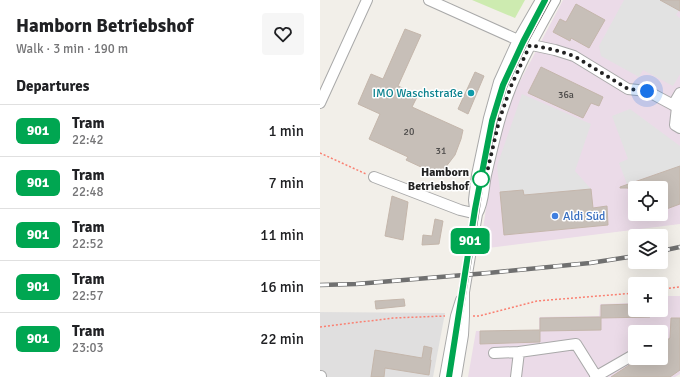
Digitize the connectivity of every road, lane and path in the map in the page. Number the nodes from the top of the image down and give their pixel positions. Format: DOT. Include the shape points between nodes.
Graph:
graph roads {
  1 [pos="367,0"];
  2 [pos="429,0"];
  3 [pos="541,0"];
  4 [pos="555,0"];
  5 [pos="524,42"];
  6 [pos="680,93"];
  7 [pos="320,103"];
  8 [pos="673,105"];
  9 [pos="680,128"];
  10 [pos="320,153"];
  11 [pos="374,177"];
  12 [pos="477,214"];
  13 [pos="680,286"];
  14 [pos="668,288"];
  15 [pos="628,294"];
  16 [pos="460,316"];
  17 [pos="320,327"];
  18 [pos="519,352"];
  19 [pos="494,353"];
  20 [pos="628,358"];
  21 [pos="445,377"];
  22 [pos="456,377"];
  23 [pos="516,377"];
  24 [pos="595,377"];
  1 -- 7 [label="street"];
  2 -- 5 [label="street"];
  3 -- 5 [label="street"];
  4 -- 5 [label="street"];
  5 -- 8 [label="street" via="574,56 628,89 647,91"];
  5 -- 12 [label="street" via="499,82 488,118 474,200"];
  6 -- 8 [label="street"];
  8 -- 9 [label="street" via="677,107 675,125"];
  10 -- 11 [label="path"];
  11 -- 12 [label="street"];
  12 -- 16 [label="street"];
  13 -- 14 [label="path"];
  15 -- 16 [label="path" via="537,301 479,316"];
  16 -- 17 [label="path" via="393,318"];
  16 -- 21 [label="street"];
  16 -- 22 [label="street" via="463,335"];
  18 -- 19 [label="street"];
  18 -- 23 [label="street"];
  18 -- 24 [label="street" via="576,344"];
  20 -- 24 [label="street"];
}
